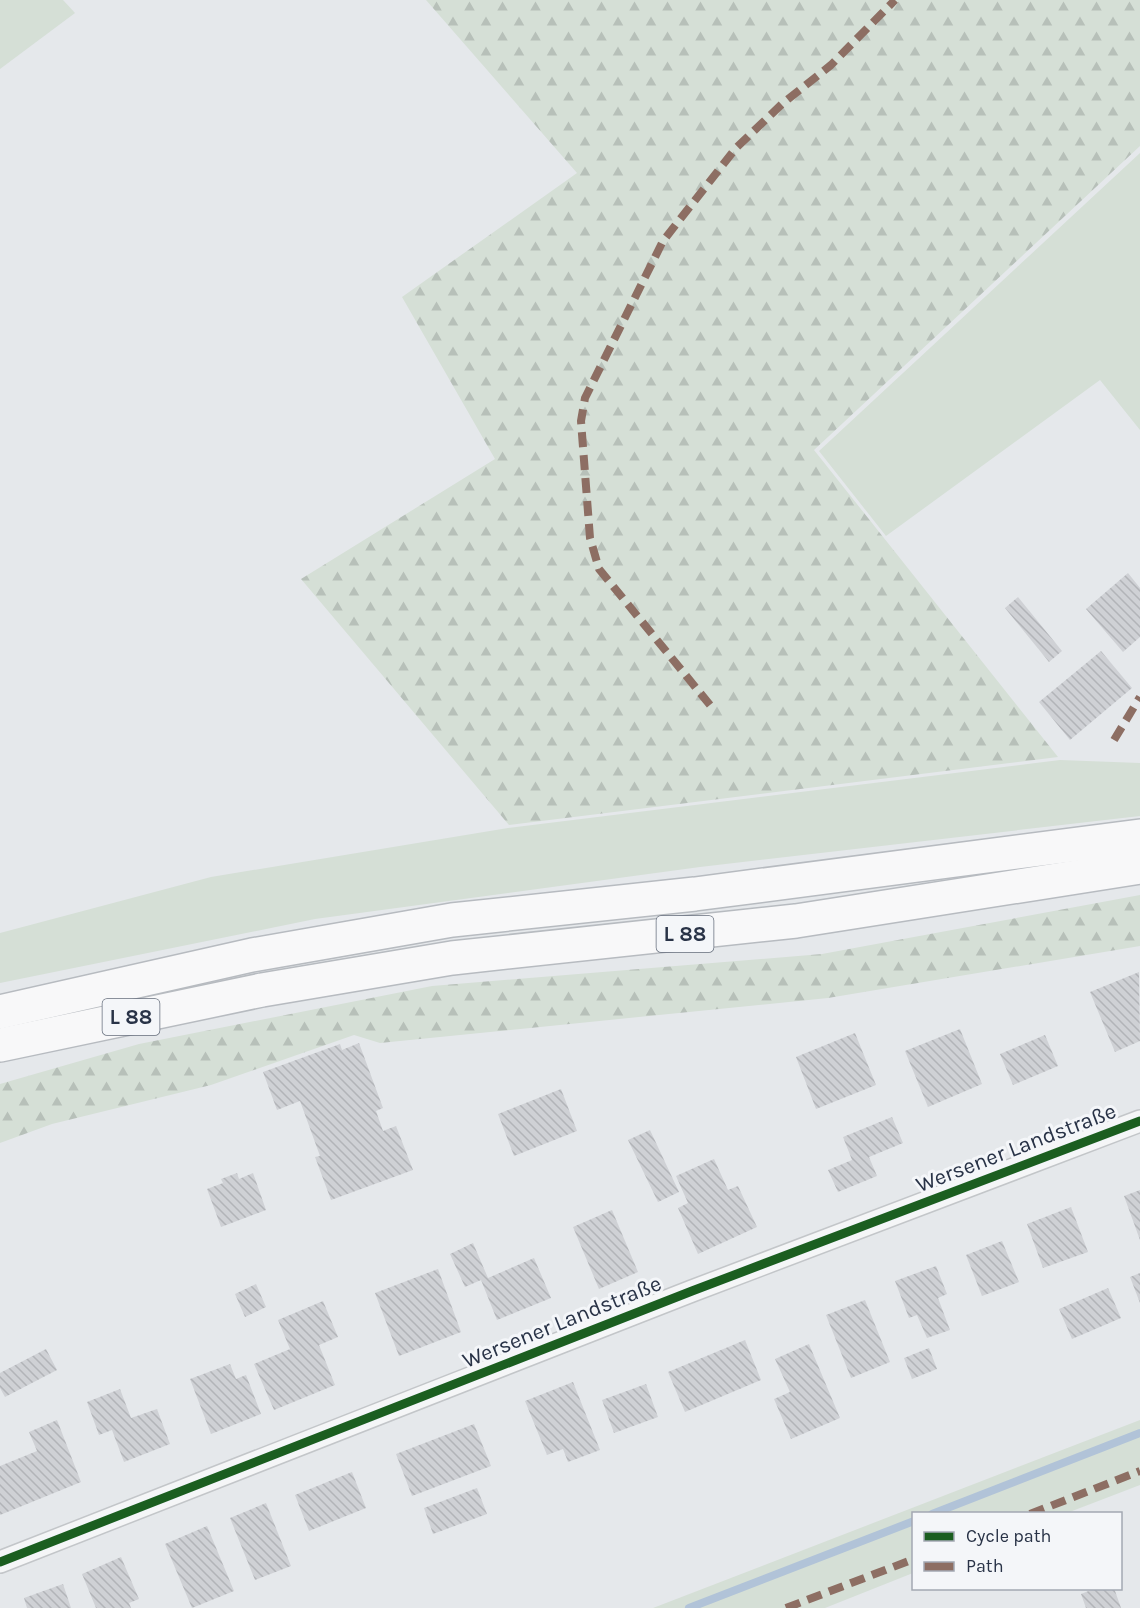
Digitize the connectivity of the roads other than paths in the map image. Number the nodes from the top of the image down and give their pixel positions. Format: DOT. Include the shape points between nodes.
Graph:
graph roads {
  1 [pos="1140,836"];
  2 [pos="1140,867"];
  3 [pos="0,1012"];
  4 [pos="0,1045"];
  5 [pos="1140,1121"];
  6 [pos="0,1562"];
  1 -- 3 [label="highway, L 88" via="695,894 452,920 252,955"];
  2 -- 4 [label="highway, L 88" via="796,921 452,958 262,990"];
  5 -- 6 [label="street, Wersener Landstraße" via="692,1291"];
}
